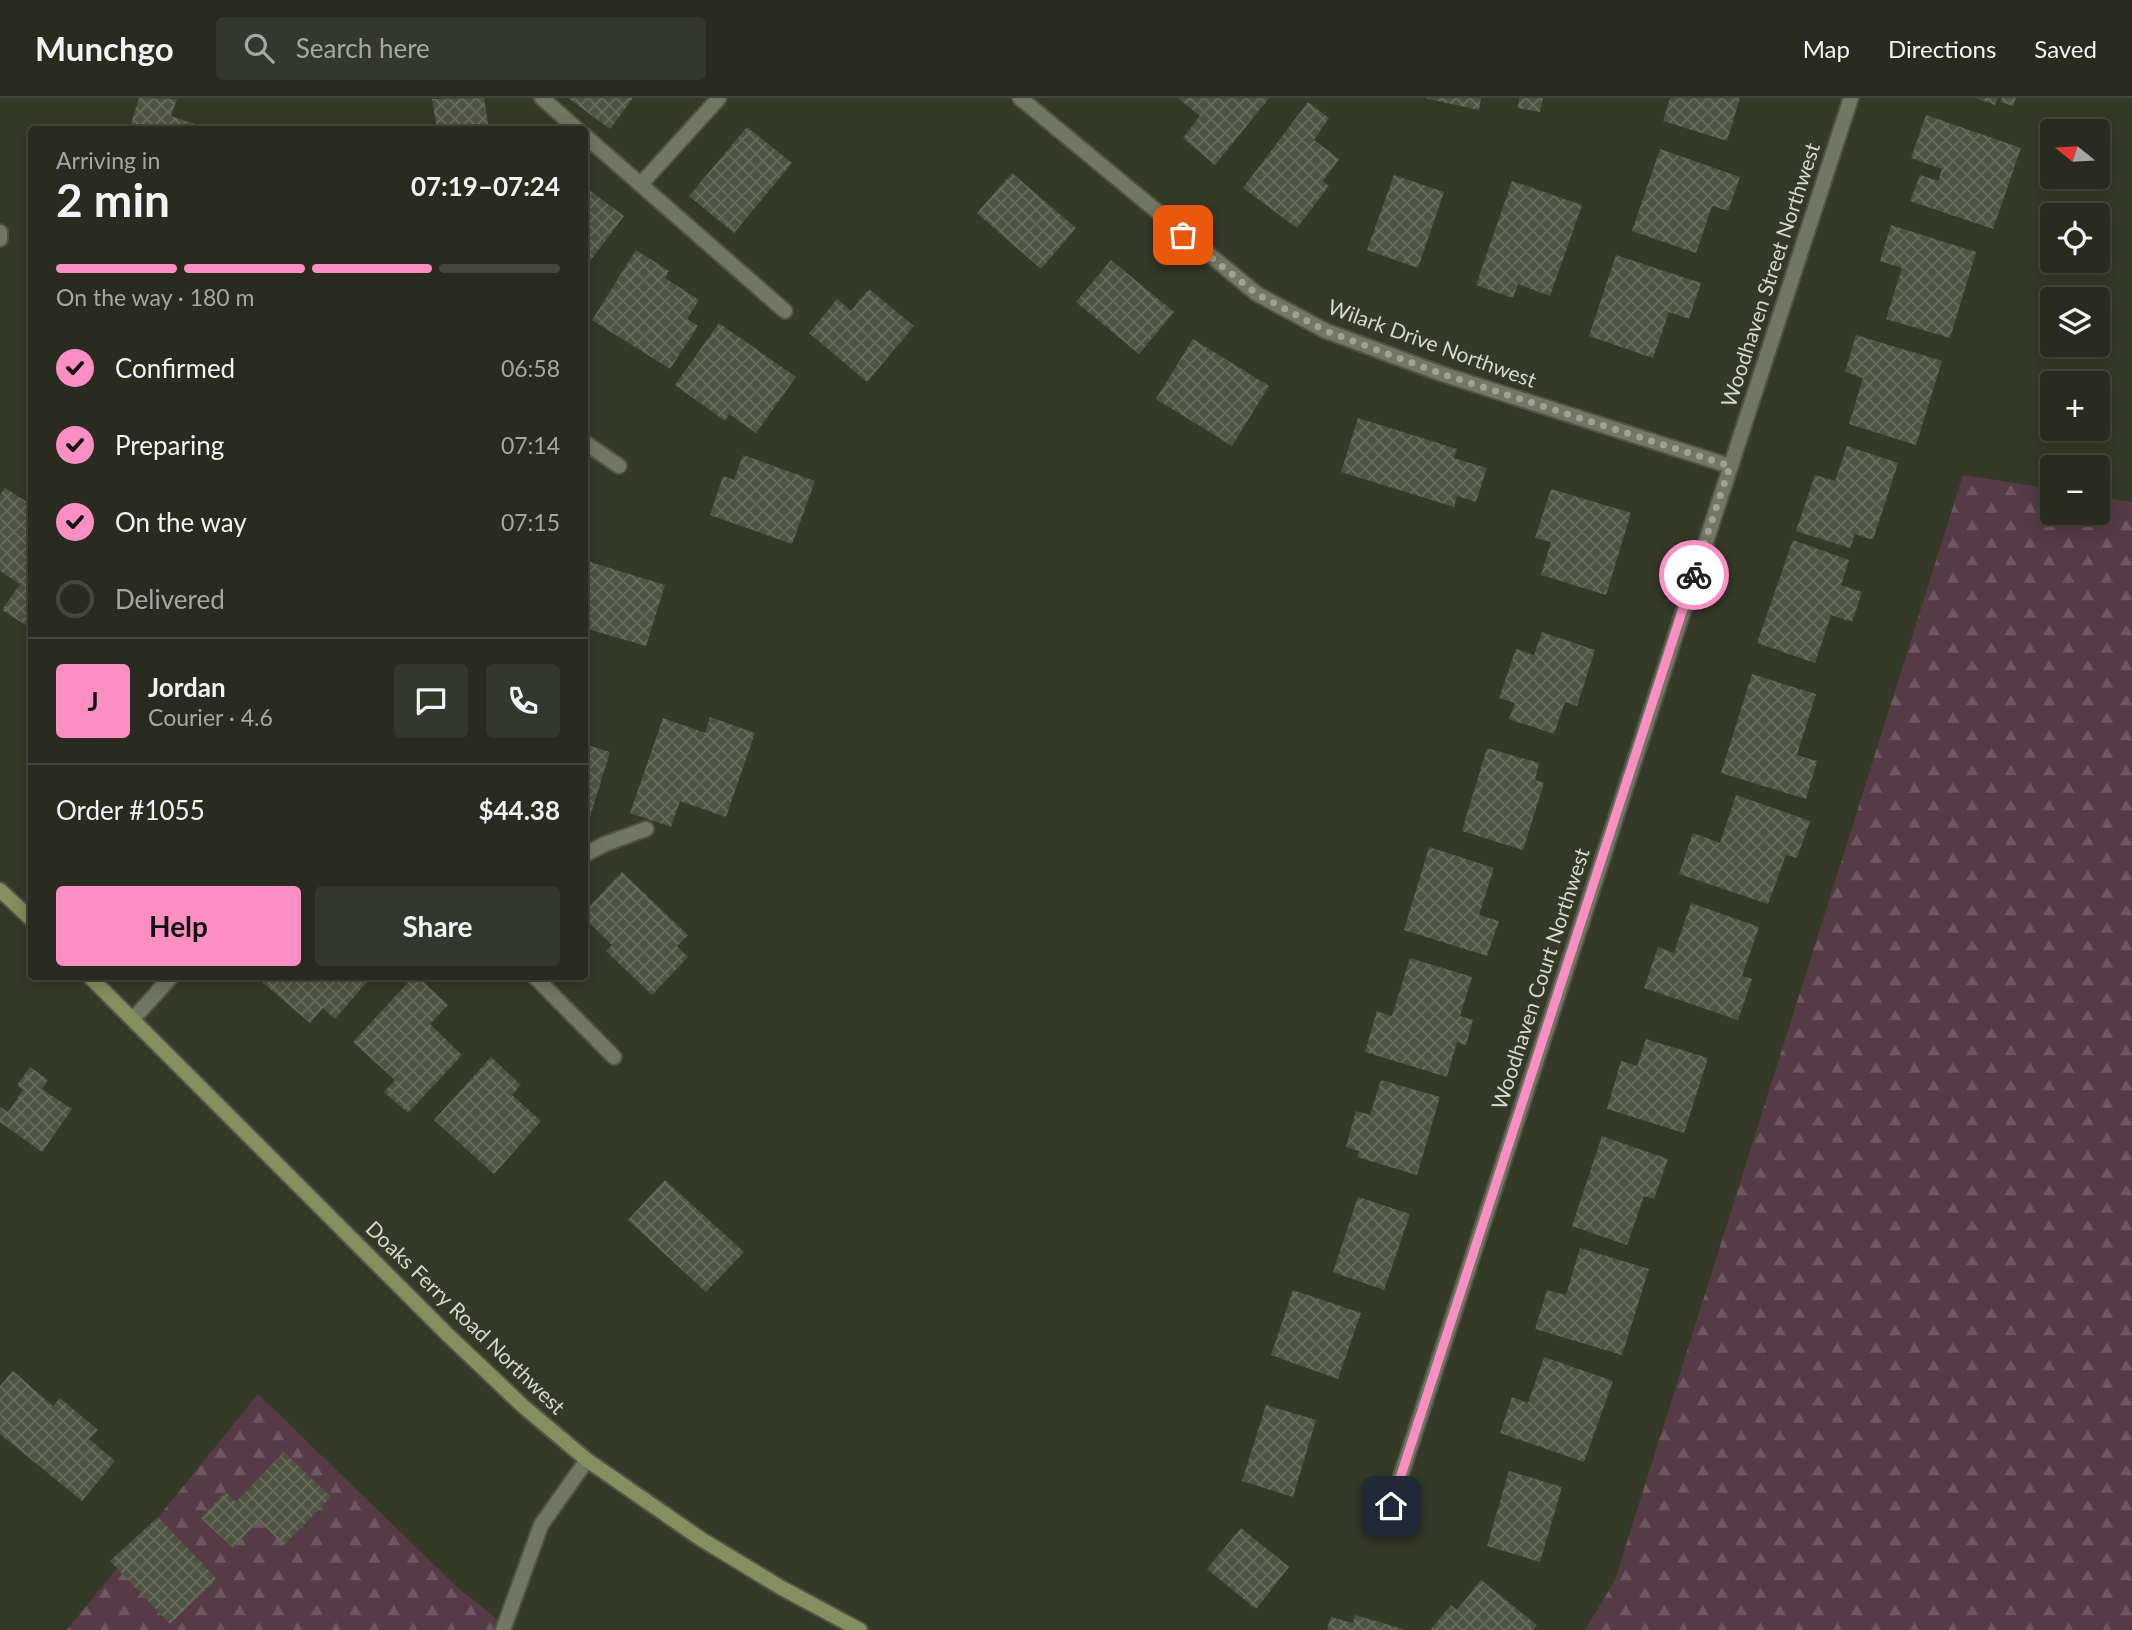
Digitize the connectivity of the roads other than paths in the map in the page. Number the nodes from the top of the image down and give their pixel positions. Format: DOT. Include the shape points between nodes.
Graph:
graph roads {
  1 [pos="542,98"];
  2 [pos="719,98"];
  3 [pos="1020,98"];
  4 [pos="1851,98"];
  5 [pos="574,126"];
  6 [pos="588,138"];
  7 [pos="640,184"];
  8 [pos="0,232"];
  9 [pos="0,239"];
  10 [pos="785,311"];
  11 [pos="588,445"];
  12 [pos="619,466"];
  13 [pos="1730,466"];
  14 [pos="646,829"];
  15 [pos="588,853"];
  16 [pos="0,890"];
  17 [pos="28,916"];
  18 [pos="93,980"];
  19 [pos="168,980"];
  20 [pos="538,980"];
  21 [pos="133,1019"];
  22 [pos="614,1057"];
  23 [pos="587,1460"];
  24 [pos="1391,1506"];
  25 [pos="503,1630"];
  26 [pos="860,1630"];
  1 -- 5 [label="street"];
  2 -- 7 [label="street"];
  3 -- 13 [label="street, Wilark Drive Northwest" via="1257,294 1326,331 1442,374"];
  4 -- 13 [label="street, Woodhaven Street Northwest"];
  6 -- 7 [label="street"];
  7 -- 10 [label="street"];
  8 -- 9 [label="street"];
  11 -- 12 [label="street"];
  13 -- 24 [label="street, Woodhaven Court Northwest"];
  14 -- 15 [label="street"];
  16 -- 17 [label="main road"];
  18 -- 21 [label="main road, Doaks Ferry Road Northwest"];
  19 -- 21 [label="street"];
  20 -- 22 [label="street"];
  21 -- 23 [label="main road, Doaks Ferry Road Northwest" via="449,1336"];
  23 -- 25 [label="street" via="541,1525"];
  23 -- 26 [label="main road, Doaks Ferry Road Northwest" via="701,1539"];
}
